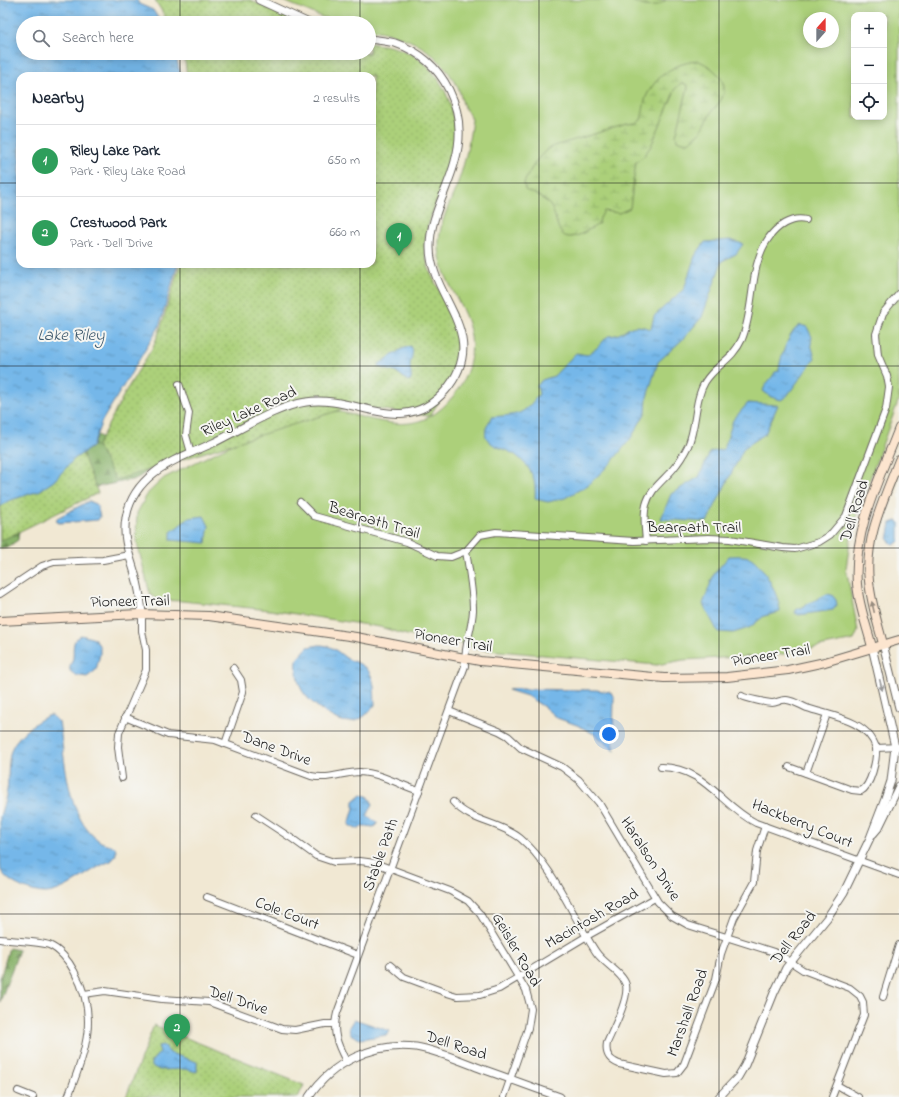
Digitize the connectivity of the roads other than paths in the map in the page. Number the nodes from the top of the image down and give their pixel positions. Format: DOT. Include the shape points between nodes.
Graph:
graph roads {
  1 [pos="258,0"];
  2 [pos="293,16"];
  3 [pos="376,40"];
  4 [pos="806,220"];
  5 [pos="899,294"];
  6 [pos="178,384"];
  7 [pos="899,428"];
  8 [pos="191,453"];
  9 [pos="887,459"];
  10 [pos="899,462"];
  11 [pos="300,502"];
  12 [pos="646,541"];
  13 [pos="466,551"];
  14 [pos="129,555"];
  15 [pos="0,594"];
  16 [pos="142,614"];
  17 [pos="0,621"];
  18 [pos="899,640"];
  19 [pos="883,644"];
  20 [pos="872,647"];
  21 [pos="465,659"];
  22 [pos="233,668"];
  23 [pos="742,696"];
  24 [pos="899,708"];
  25 [pos="449,711"];
  26 [pos="828,714"];
  27 [pos="125,717"];
  28 [pos="225,744"];
  29 [pos="897,747"];
  30 [pos="876,748"];
  31 [pos="661,767"];
  32 [pos="789,768"];
  33 [pos="806,773"];
  34 [pos="122,778"];
  35 [pos="899,786"];
  36 [pos="419,791"];
  37 [pos="453,802"];
  38 [pos="256,816"];
  39 [pos="765,826"];
  40 [pos="870,838"];
  41 [pos="859,860"];
  42 [pos="390,869"];
  43 [pos="899,875"];
  44 [pos="207,897"];
  45 [pos="656,898"];
  46 [pos="586,936"];
  47 [pos="728,936"];
  48 [pos="0,939"];
  49 [pos="899,945"];
  50 [pos="358,955"];
  51 [pos="790,962"];
  52 [pos="390,965"];
  53 [pos="518,977"];
  54 [pos="84,994"];
  55 [pos="883,997"];
  56 [pos="335,1024"];
  57 [pos="346,1061"];
  58 [pos="510,1079"];
  59 [pos="837,1084"];
  60 [pos="18,1091"];
  61 [pos="33,1097"];
  62 [pos="68,1097"];
  63 [pos="308,1097"];
  64 [pos="504,1097"];
  65 [pos="560,1097"];
  66 [pos="719,1097"];
  67 [pos="832,1097"];
  68 [pos="858,1097"];
  1 -- 2 [label="street"];
  3 -- 8 [label="street, Riley Lake Road" via="394,43 421,56 442,77 459,118 458,148 430,244 432,266 460,328 462,348 459,367 450,384 437,399 414,411 389,414 332,401 305,402 280,410"];
  4 -- 12 [label="street" via="796,219 782,225 762,250 744,335 734,353 706,380 698,398 696,420 688,446 673,469 648,498 645,514"];
  5 -- 12 [label="street, Bearpath Trail" via="883,314 876,334 878,355 889,387 886,409 852,505 839,526 819,542 795,549 730,539"];
  6 -- 8 [label="street, Riley Lake Road" via="189,413 186,436"];
  7 -- 9 [label="main road, Dell Road"];
  8 -- 14 [label="street, Riley Lake Road" via="155,472 139,489 126,518 125,535"];
  9 -- 10 [label="street"];
  9 -- 20 [label="main road, Dell Road" via="863,525 858,550 858,586"];
  19 -- 10 [label="main road, Dell Road, one-way" via="869,581 869,550 877,517"];
  11 -- 13 [label="street, Bearpath Trail" via="314,516 407,542 437,556 451,557"];
  12 -- 13 [label="street, Bearpath Trail" via="496,532 480,535"];
  13 -- 21 [label="street" via="473,608 464,650"];
  14 -- 15 [label="street" via="103,560 54,562 42,566"];
  14 -- 16 [label="street, Riley Lake Road" via="136,576"];
  16 -- 17 [label="main road, Pioneer Trail"];
  16 -- 21 [label="main road, Pioneer Trail" via="209,616 333,633"];
  16 -- 27 [label="street, Riley Lake Road" via="146,670"];
  18 -- 19 [label="main road, Pioneer Trail"];
  19 -- 20 [label="main road, Pioneer Trail"];
  19 -- 24 [label="street, Dell Road"];
  20 -- 21 [label="main road, Pioneer Trail" via="818,664 788,670 695,679 633,676"];
  20 -- 29 [label="street, Dell Road, one-way"];
  21 -- 25 [label="street, Stable Path" via="465,666"];
  22 -- 28 [label="street" via="241,680 243,692"];
  23 -- 26 [label="street" via="773,703 788,700"];
  25 -- 36 [label="street, Stable Path"];
  25 -- 45 [label="street, Haralson Drive" via="499,731 528,751 562,767 579,780 599,803"];
  26 -- 30 [label="street" via="841,717 865,731 873,739"];
  26 -- 33 [label="street"];
  27 -- 28 [label="street, Dane Drive" via="168,735 208,738"];
  27 -- 34 [label="street, Riley Lake Road" via="118,739"];
  28 -- 36 [label="street, Dane Drive" via="311,776 326,778 366,773"];
  29 -- 30 [label="street"];
  29 -- 40 [label="street, Dell Road" via="891,780"];
  30 -- 33 [label="street" via="876,761 866,787 861,791"];
  31 -- 39 [label="street, Hackberry Court" via="681,769 704,781 742,815"];
  32 -- 33 [label="street"];
  35 -- 40 [label="street, Dell Road" via="879,827"];
  36 -- 42 [label="street, Stable Path"];
  37 -- 46 [label="street, Marshall Road" via="464,812 507,830 529,846"];
  38 -- 42 [label="street, Geisler Road" via="316,856 334,862 368,862"];
  39 -- 41 [label="street, Hackberry Court"];
  39 -- 47 [label="street, Marshall Road" via="757,851 754,882 734,918"];
  40 -- 41 [label="street, Dell Road"];
  41 -- 43 [label="street, Hackberry Court"];
  41 -- 51 [label="street, Dell Road" via="835,907"];
  42 -- 50 [label="street, Stable Path"];
  42 -- 53 [label="street, Geisler Road" via="450,891 468,901 480,914"];
  44 -- 50 [label="street, Cole Court"];
  45 -- 46 [label="street, Macintosh Road"];
  45 -- 47 [label="street, Haralson Drive" via="677,920"];
  46 -- 47 [label="street, Marshall Road" via="598,955 623,978 626,984 626,996 607,1043 608,1057 619,1064 671,1074 676,1073 684,1064 716,979"];
  46 -- 53 [label="street, Macintosh Road"];
  47 -- 51 [label="street, Haralson Drive" via="777,953"];
  48 -- 54 [label="street" via="49,945 69,961"];
  49 -- 55 [label="street"];
  50 -- 56 [label="street, Stable Path"];
  51 -- 59 [label="street, Haralson Drive" via="803,970 850,988 863,1002 864,1015"];
  51 -- 66 [label="street, Dell Road" via="774,993 745,1065 738,1077"];
  52 -- 53 [label="street, Macintosh Road" via="404,977 457,996 491,992"];
  53 -- 58 [label="street, Geisler Road" via="529,999 531,1018"];
  54 -- 56 [label="street, Dell Drive" via="105,991 209,1002 282,1029 296,1030"];
  54 -- 62 [label="street" via="89,1018 88,1034 85,1051"];
  56 -- 57 [label="street, Stable Path" via="335,1039"];
  57 -- 58 [label="street, Dell Road" via="371,1051 416,1047"];
  57 -- 63 [label="street, Dell Road" via="325,1077"];
  58 -- 64 [label="street, Geisler Road"];
  58 -- 65 [label="street, Dell Road"];
  59 -- 67 [label="street, Haralson Drive"];
  59 -- 68 [label="street"];
  60 -- 61 [label="street"];
}
